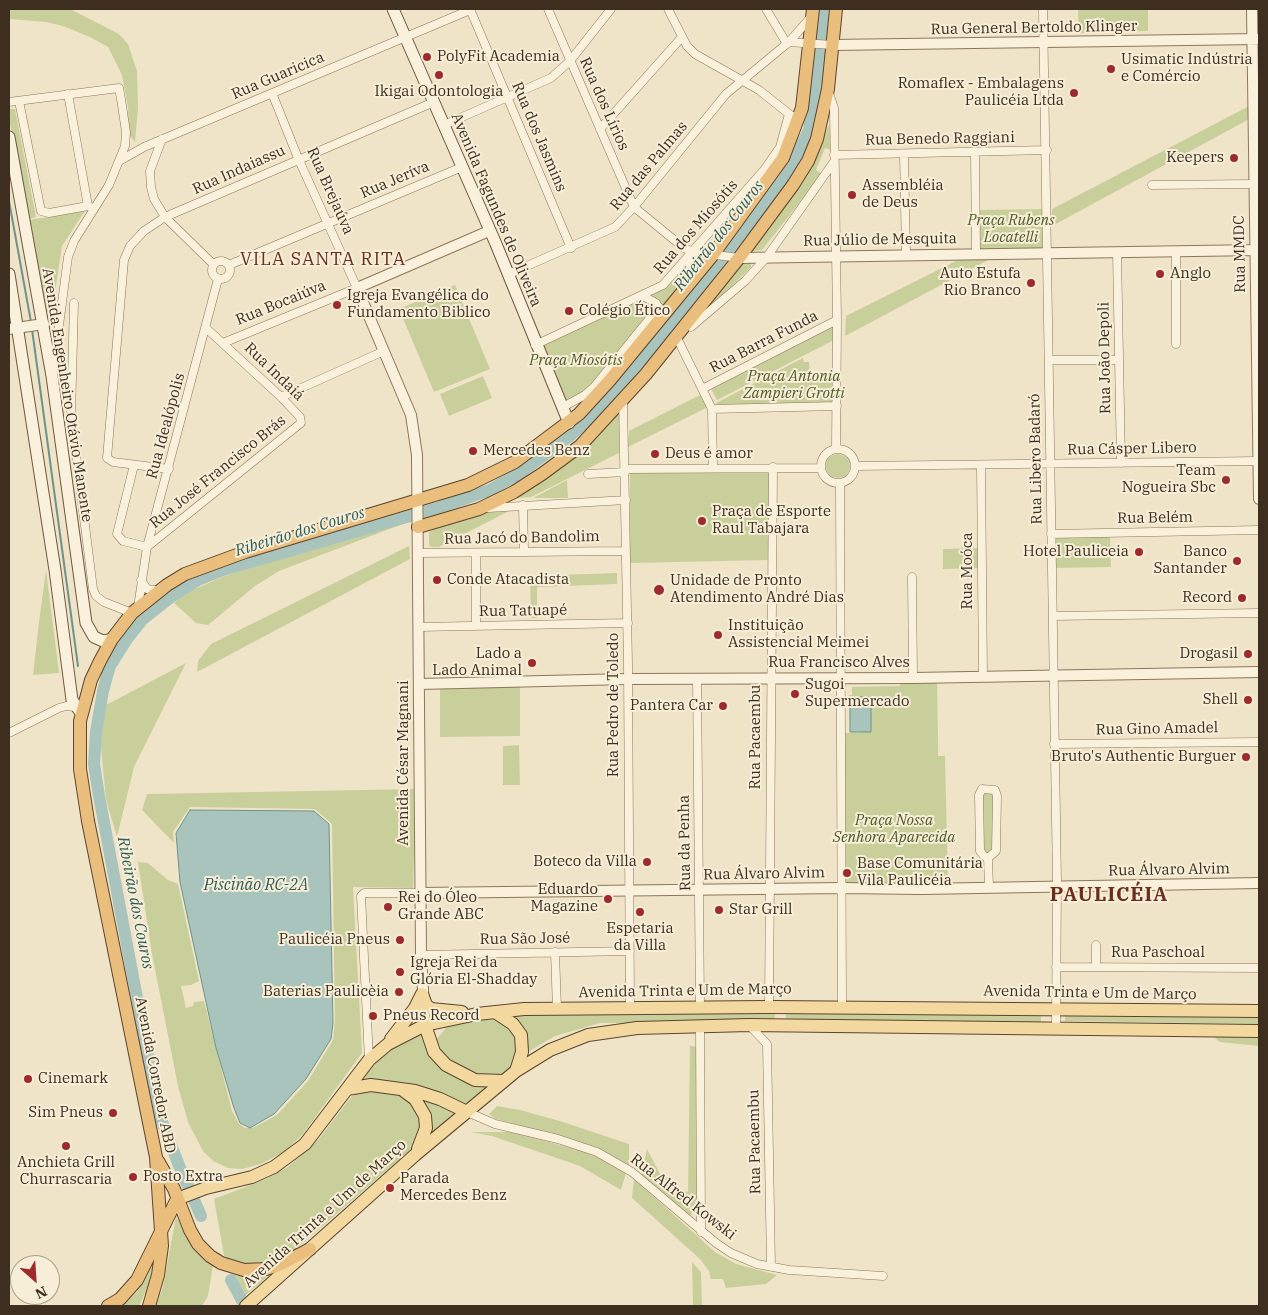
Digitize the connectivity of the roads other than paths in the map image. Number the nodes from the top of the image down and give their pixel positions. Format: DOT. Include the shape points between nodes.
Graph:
graph roads {
  1 [pos="393,9"];
  2 [pos="470,9"];
  3 [pos="548,9"];
  4 [pos="611,9"];
  5 [pos="668,9"];
  6 [pos="766,9"];
  7 [pos="836,9"];
  8 [pos="1043,9"];
  9 [pos="1252,9"];
  10 [pos="813,12"];
  11 [pos="405,37"];
  12 [pos="682,37"];
  13 [pos="1256,39"];
  14 [pos="1044,42"];
  15 [pos="788,43"];
  16 [pos="812,44"];
  17 [pos="830,45"];
  18 [pos="570,61"];
  19 [pos="741,82"];
  20 [pos="828,89"];
  21 [pos="272,93"];
  22 [pos="68,94"];
  23 [pos="508,98"];
  24 [pos="19,101"];
  25 [pos="9,102"];
  26 [pos="434,102"];
  27 [pos="794,118"];
  28 [pos="444,126"];
  29 [pos="600,129"];
  30 [pos="9,137"];
  31 [pos="162,139"];
  32 [pos="126,141"];
  33 [pos="138,149"];
  34 [pos="1047,150"];
  35 [pos="975,152"];
  36 [pos="904,154"];
  37 [pos="298,158"];
  38 [pos="834,159"];
  39 [pos="120,161"];
  40 [pos="462,167"];
  41 [pos="768,173"];
  42 [pos="1254,184"];
  43 [pos="1152,185"];
  44 [pos="91,207"];
  45 [pos="634,207"];
  46 [pos="165,217"];
  47 [pos="327,223"];
  48 [pos="489,231"];
  49 [pos="571,248"];
  50 [pos="1258,250"];
  51 [pos="1176,251"];
  52 [pos="1048,252"];
  53 [pos="1117,252"];
  54 [pos="906,254"];
  55 [pos="976,254"];
  56 [pos="691,255"];
  57 [pos="836,255"];
  58 [pos="715,256"];
  59 [pos="736,258"];
  60 [pos="766,258"];
  61 [pos="213,264"];
  62 [pos="229,265"];
  63 [pos="9,274"];
  64 [pos="509,274"];
  65 [pos="218,279"];
  66 [pos="691,281"];
  67 [pos="357,288"];
  68 [pos="642,296"];
  69 [pos="74,303"];
  70 [pos="661,313"];
  71 [pos="837,320"];
  72 [pos="60,322"];
  73 [pos="41,325"];
  74 [pos="1258,326"];
  75 [pos="691,327"];
  76 [pos="17,328"];
  77 [pos="206,328"];
  78 [pos="676,336"];
  79 [pos="223,343"];
  80 [pos="1176,344"];
  81 [pos="535,345"];
  82 [pos="384,351"];
  83 [pos="1050,360"];
  84 [pos="1119,360"];
  85 [pos="52,376"];
  86 [pos="704,388"];
  87 [pos="1258,388"];
  88 [pos="281,397"];
  89 [pos="623,401"];
  90 [pos="837,406"];
  91 [pos="563,407"];
  92 [pos="712,409"];
  93 [pos="300,417"];
  94 [pos="569,423"];
  95 [pos="836,449"];
  96 [pos="1259,461"];
  97 [pos="1122,463"];
  98 [pos="1049,464"];
  99 [pos="134,465"];
  100 [pos="981,465"];
  101 [pos="856,466"];
  102 [pos="773,467"];
  103 [pos="713,468"];
  104 [pos="821,468"];
  105 [pos="169,469"];
  106 [pos="625,470"];
  107 [pos="588,474"];
  108 [pos="840,483"];
  109 [pos="1259,499"];
  110 [pos="626,500"];
  111 [pos="418,503"];
  112 [pos="523,504"];
  113 [pos="479,509"];
  114 [pos="418,524"];
  115 [pos="1259,530"];
  116 [pos="1051,534"];
  117 [pos="147,546"];
  118 [pos="524,551"];
  119 [pos="626,551"];
  120 [pos="418,553"];
  121 [pos="476,554"];
  122 [pos="912,577"];
  123 [pos="141,580"];
  124 [pos="159,591"];
  125 [pos="135,610"];
  126 [pos="1259,613"];
  127 [pos="1053,616"];
  128 [pos="628,622"];
  129 [pos="476,626"];
  130 [pos="418,627"];
  131 [pos="112,639"];
  132 [pos="1259,672"];
  133 [pos="1053,675"];
  134 [pos="983,676"];
  135 [pos="698,678"];
  136 [pos="770,678"];
  137 [pos="913,678"];
  138 [pos="628,679"];
  139 [pos="839,679"];
  140 [pos="419,684"];
  141 [pos="78,710"];
  142 [pos="9,733"];
  143 [pos="1259,742"];
  144 [pos="1054,744"];
  145 [pos="988,858"];
  146 [pos="1259,883"];
  147 [pos="1057,887"];
  148 [pos="769,888"];
  149 [pos="841,888"];
  150 [pos="988,888"];
  151 [pos="629,891"];
  152 [pos="700,891"];
  153 [pos="420,893"];
  154 [pos="1096,945"];
  155 [pos="630,951"];
  156 [pos="556,952"];
  157 [pos="421,955"];
  158 [pos="1056,967"];
  159 [pos="1096,967"];
  160 [pos="1259,968"];
  161 [pos="422,994"];
  162 [pos="842,1006"];
  163 [pos="700,1007"];
  164 [pos="769,1007"];
  165 [pos="630,1008"];
  166 [pos="1056,1008"];
  167 [pos="557,1009"];
  168 [pos="1259,1011"];
  169 [pos="494,1012"];
  170 [pos="477,1014"];
  171 [pos="456,1018"];
  172 [pos="425,1025"];
  173 [pos="749,1026"];
  174 [pos="700,1027"];
  175 [pos="1056,1029"];
  176 [pos="1259,1031"];
  177 [pos="388,1044"];
  178 [pos="430,1044"];
  179 [pos="369,1060"];
  180 [pos="516,1070"];
  181 [pos="503,1081"];
  182 [pos="348,1089"];
  183 [pos="400,1089"];
  184 [pos="465,1112"];
  185 [pos="415,1155"];
  186 [pos="156,1157"];
  187 [pos="180,1198"];
  188 [pos="162,1231"];
  189 [pos="701,1232"];
  190 [pos="310,1249"];
  191 [pos="771,1266"];
  192 [pos="883,1276"];
  193 [pos="108,1306"];
  194 [pos="149,1306"];
  195 [pos="246,1306"];
  1 -- 11 [label="main road, Avenida Fagundes de Oliveira"];
  2 -- 11 [label="street, Rua Guaricica"];
  2 -- 23 [label="street, Rua dos Jasmins"];
  3 -- 18 [label="street, Rua dos Lírios"];
  4 -- 18 [label="street"];
  5 -- 12 [label="street"];
  6 -- 15 [label="street"];
  7 -- 17 [label="highway"];
  8 -- 14 [label="street, Rua Libero Badaró"];
  9 -- 13 [label="street, Rua MMDC"];
  10 -- 15 [label="street, Rua das Palmas"];
  10 -- 16 [label="highway, Avenida Corredor ABD"];
  11 -- 21 [label="street, Rua Guaricica"];
  11 -- 26 [label="main road, Avenida Fagundes de Oliveira"];
  12 -- 19 [label="street" via="695,54"];
  12 -- 29 [label="street"];
  13 -- 14 [label="street, Rua General Bertoldo Klinger"];
  13 -- 42 [label="street, Rua MMDC"];
  14 -- 17 [label="street, Rua General Bertoldo Klinger"];
  14 -- 34 [label="street, Rua Libero Badaró"];
  15 -- 16 [label="street"];
  15 -- 19 [label="street, Rua das Palmas"];
  16 -- 17 [label="street, Rua General Bertoldo Klinger"];
  16 -- 27 [label="highway, Avenida Corredor ABD" via="804,96"];
  17 -- 20 [label="highway"];
  18 -- 23 [label="street" via="543,83"];
  18 -- 29 [label="street, Rua dos Lírios"];
  19 -- 27 [label="street" via="759,90"];
  19 -- 45 [label="street, Rua das Palmas" via="726,94"];
  20 -- 38 [label="street" via="834,108"];
  20 -- 59 [label="highway" via="817,140 808,161"];
  21 -- 31 [label="street, Rua Guaricica"];
  21 -- 37 [label="street, Rua Brejaúva"];
  22 -- 24 [label="street"];
  22 -- 32 [label="street" via="119,88"];
  22 -- 44 [label="street"];
  23 -- 28 [label="street"];
  23 -- 49 [label="street, Rua dos Jasmins"];
  24 -- 25 [label="street"];
  24 -- 44 [label="street" via="41,211 49,213"];
  26 -- 28 [label="main road, Avenida Fagundes de Oliveira"];
  26 -- 37 [label="street, Rua Indaiassu"];
  27 -- 41 [label="highway, Avenida Corredor ABD" via="783,158"];
  28 -- 40 [label="main road, Avenida Fagundes de Oliveira"];
  29 -- 45 [label="street, Rua dos Lírios"];
  30 -- 73 [label="main road, Avenida Engenheiro Otávio Manente"];
  31 -- 33 [label="street, Rua Guaricica"];
  31 -- 46 [label="street" via="150,175 152,194"];
  32 -- 33 [label="street"];
  32 -- 39 [label="street"];
  33 -- 39 [label="street, Rua Guaricica"];
  34 -- 35 [label="street, Rua Benedo Raggiani"];
  34 -- 52 [label="street, Rua Libero Badaró"];
  35 -- 36 [label="street, Rua Benedo Raggiani"];
  35 -- 55 [label="street"];
  36 -- 38 [label="street, Rua Benedo Raggiani"];
  36 -- 54 [label="street"];
  37 -- 46 [label="street, Rua Indaiassu"];
  37 -- 47 [label="street, Rua Brejaúva"];
  38 -- 57 [label="street"];
  38 -- 60 [label="street"];
  39 -- 44 [label="street"];
  40 -- 47 [label="street, Rua Jeríva"];
  40 -- 48 [label="main road, Avenida Fagundes de Oliveira"];
  41 -- 56 [label="street, Rua dos Miosótis"];
  41 -- 58 [label="highway, Avenida Corredor ABD"];
  42 -- 43 [label="street"];
  42 -- 50 [label="street, Rua MMDC"];
  44 -- 72 [label="street" via="68,257"];
  45 -- 49 [label="street, Rua das Palmas" via="615,228"];
  45 -- 56 [label="street, Rua dos Lírios"];
  46 -- 61 [label="street"];
  46 -- 99 [label="street, Rua Indaiassu" via="144,231 130,246 124,260 107,455 113,462"];
  47 -- 62 [label="street, Rua Jeríva"];
  47 -- 67 [label="street, Rua Brejaúva"];
  48 -- 64 [label="main road, Avenida Fagundes de Oliveira"];
  48 -- 67 [label="street, Rua Bocaiúva"];
  49 -- 64 [label="street, Rua das Palmas"];
  50 -- 51 [label="street, Rua Júlio de Mesquita"];
  50 -- 74 [label="street, Rua MMDC"];
  51 -- 53 [label="street, Rua Júlio de Mesquita"];
  51 -- 80 [label="street"];
  52 -- 53 [label="street, Rua Júlio de Mesquita"];
  52 -- 55 [label="street, Rua Júlio de Mesquita"];
  52 -- 83 [label="street, Rua Libero Badaró"];
  53 -- 84 [label="street, Rua João Depoli"];
  54 -- 55 [label="street, Rua Júlio de Mesquita"];
  54 -- 57 [label="street, Rua Júlio de Mesquita"];
  56 -- 58 [label="street, Rua dos Lírios"];
  56 -- 66 [label="street"];
  56 -- 68 [label="street, Rua dos Miosótis" via="663,285"];
  57 -- 60 [label="street, Rua Júlio de Mesquita"];
  57 -- 71 [label="street"];
  58 -- 59 [label="street, Rua Júlio de Mesquita"];
  58 -- 66 [label="highway, Avenida Corredor ABD"];
  59 -- 60 [label="street, Rua Júlio de Mesquita"];
  59 -- 78 [label="highway"];
  60 -- 75 [label="street" via="726,299"];
  61 -- 62 [label="street" via="221,260"];
  61 -- 65 [label="street" via="212,273"];
  62 -- 65 [label="street" via="227,277"];
  63 -- 76 [label="main road"];
  64 -- 81 [label="main road, Avenida Fagundes de Oliveira"];
  65 -- 77 [label="street, Rua Idealópolis"];
  66 -- 70 [label="highway, Avenida Corredor ABD"];
  67 -- 79 [label="street, Rua Bocaiúva"];
  67 -- 82 [label="street, Rua Brejaúva"];
  68 -- 70 [label="street" via="650,298"];
  68 -- 81 [label="street, Rua dos Miosótis"];
  69 -- 125 [label="street, Avenida Engenheiro Otávio Manente" via="71,415 93,591 104,602"];
  70 -- 91 [label="street" via="646,323 594,387"];
  70 -- 94 [label="highway, Avenida Corredor ABD" via="610,380"];
  71 -- 86 [label="street, Rua Barra Funda"];
  71 -- 90 [label="street"];
  72 -- 73 [label="street"];
  72 -- 85 [label="street"];
  73 -- 76 [label="street"];
  73 -- 85 [label="main road, Avenida Engenheiro Otávio Manente"];
  74 -- 87 [label="street, Rua MMDC"];
  76 -- 141 [label="main road" via="72,700"];
  77 -- 79 [label="street, Rua Indaiá"];
  77 -- 105 [label="street, Rua Idealópolis"];
  78 -- 86 [label="street"];
  78 -- 89 [label="highway"];
  79 -- 88 [label="street, Rua Indaiá"];
  81 -- 91 [label="main road, Avenida Fagundes de Oliveira"];
  82 -- 88 [label="street"];
  82 -- 111 [label="street, Rua Brejaúva" via="411,415 417,455"];
  83 -- 84 [label="street"];
  83 -- 98 [label="street, Rua Libero Badaró"];
  84 -- 97 [label="street, Rua João Depoli"];
  85 -- 131 [label="main road, Avenida Engenheiro Otávio Manente" via="86,623 94,637 103,641"];
  86 -- 92 [label="street"];
  87 -- 96 [label="street, Rua MMDC"];
  88 -- 93 [label="street, Rua Indaiá"];
  89 -- 106 [label="street, Rua Pedro de Toledo"];
  89 -- 113 [label="highway" via="580,446 514,492"];
  90 -- 92 [label="street"];
  90 -- 95 [label="street"];
  91 -- 94 [label="main road, Avenida Fagundes de Oliveira"];
  92 -- 103 [label="street"];
  93 -- 117 [label="street, Rua José Francisco Brás" via="299,426"];
  94 -- 111 [label="highway, Avenida Corredor ABD" via="492,475"];
  95 -- 101 [label="street" via="850,453"];
  95 -- 104 [label="street" via="823,459"];
  96 -- 97 [label="street, Rua Cásper Libero"];
  96 -- 109 [label="street, Rua MMDC"];
  97 -- 98 [label="street, Rua Cásper Libero"];
  98 -- 100 [label="street, Rua Cásper Libero"];
  98 -- 116 [label="street, Rua Libero Badaró"];
  99 -- 105 [label="street, Rua Indaiassu"];
  99 -- 117 [label="street" via="117,534 123,541"];
  100 -- 101 [label="street, Rua Cásper Libero"];
  100 -- 134 [label="street, Rua Moóca"];
  101 -- 108 [label="street" via="851,478"];
  102 -- 103 [label="street"];
  102 -- 104 [label="street"];
  102 -- 136 [label="street, Rua Pacaembu"];
  103 -- 106 [label="street"];
  104 -- 108 [label="street" via="826,479"];
  105 -- 117 [label="street, Rua Idealópolis"];
  106 -- 107 [label="street"];
  106 -- 110 [label="street, Rua Pedro de Toledo"];
  108 -- 139 [label="street"];
  110 -- 112 [label="street"];
  110 -- 119 [label="street, Rua Pedro de Toledo"];
  111 -- 114 [label="street, Avenida César Magnani"];
  111 -- 124 [label="highway, Avenida Corredor ABD" via="205,565"];
  112 -- 113 [label="street"];
  112 -- 118 [label="street"];
  113 -- 114 [label="highway"];
  114 -- 120 [label="street, Avenida César Magnani"];
  115 -- 116 [label="street, Rua Belém"];
  116 -- 127 [label="street, Rua Libero Badaró"];
  117 -- 123 [label="street, Rua Idealópolis"];
  118 -- 119 [label="street, Rua Jacó do Bandolim"];
  118 -- 121 [label="street, Rua Jacó do Bandolim"];
  119 -- 128 [label="street, Rua Pedro de Toledo"];
  120 -- 121 [label="street, Rua Jacó do Bandolim"];
  120 -- 130 [label="street, Avenida César Magnani"];
  121 -- 129 [label="street"];
  122 -- 137 [label="street"];
  123 -- 124 [label="street" via="147,589"];
  123 -- 125 [label="street, Rua Idealópolis"];
  124 -- 125 [label="highway, Avenida Corredor ABD"];
  125 -- 131 [label="highway, Avenida Corredor ABD"];
  126 -- 127 [label="street"];
  127 -- 133 [label="street, Rua Libero Badaró"];
  128 -- 129 [label="street, Rua Tatuapé"];
  128 -- 138 [label="street, Rua Pedro de Toledo"];
  129 -- 130 [label="street, Rua Tatuapé"];
  130 -- 140 [label="street, Avenida César Magnani"];
  131 -- 141 [label="highway, Avenida Corredor ABD"];
  132 -- 133 [label="street, Rua Francisco Alves"];
  133 -- 134 [label="street, Rua Francisco Alves"];
  133 -- 144 [label="street, Rua Libero Badaró"];
  134 -- 137 [label="street, Rua Francisco Alves"];
  135 -- 136 [label="street, Rua Francisco Alves"];
  135 -- 138 [label="street, Rua Francisco Alves"];
  135 -- 152 [label="street, Rua da Penha"];
  136 -- 139 [label="street, Rua Francisco Alves"];
  136 -- 148 [label="street, Rua Pacaembu"];
  137 -- 139 [label="street, Rua Francisco Alves"];
  138 -- 140 [label="street, Rua Francisco Alves"];
  138 -- 151 [label="street, Rua Pedro de Toledo"];
  139 -- 149 [label="street"];
  140 -- 153 [label="street, Avenida César Magnani"];
  141 -- 142 [label="street" via="60,708"];
  141 -- 186 [label="highway, Avenida Corredor ABD" via="80,769 87,814"];
  143 -- 144 [label="street, Rua Gino Amadel"];
  144 -- 147 [label="street, Rua Libero Badaró"];
  145 -- 145 [label="street" via="996,851 997,796 992,789 982,789 979,795 980,851"];
  145 -- 150 [label="street"];
  146 -- 147 [label="street, Rua Álvaro Alvim"];
  147 -- 150 [label="street, Rua Álvaro Alvim"];
  147 -- 158 [label="street, Rua Libero Badaró"];
  148 -- 149 [label="street, Rua Álvaro Alvim"];
  148 -- 152 [label="street, Rua Álvaro Alvim"];
  148 -- 164 [label="street, Rua Pacaembu"];
  149 -- 150 [label="street, Rua Álvaro Alvim"];
  149 -- 162 [label="street"];
  151 -- 152 [label="street, Rua Álvaro Alvim"];
  151 -- 153 [label="street, Rua Álvaro Alvim"];
  151 -- 155 [label="street, Rua Pedro de Toledo"];
  152 -- 163 [label="street, Rua da Penha"];
  153 -- 157 [label="street, Avenida César Magnani"];
  153 -- 179 [label="street" via="364,893 361,896"];
  154 -- 159 [label="street"];
  155 -- 156 [label="street, Rua São José"];
  155 -- 165 [label="street, Rua Pedro de Toledo"];
  156 -- 157 [label="street, Rua São José"];
  156 -- 167 [label="street"];
  157 -- 161 [label="street, Avenida César Magnani"];
  158 -- 159 [label="street, Rua Paschoal"];
  158 -- 166 [label="street, Rua Libero Badaró"];
  159 -- 160 [label="street, Rua Paschoal"];
  161 -- 170 [label="main road" via="426,1005 432,1009"];
  161 -- 172 [label="street, Avenida César Magnani"];
  161 -- 177 [label="main road"];
  162 -- 164 [label="main road, Avenida Trinta e Um de Março"];
  162 -- 166 [label="main road, Avenida Trinta e Um de Março"];
  163 -- 164 [label="main road, Avenida Trinta e Um de Março"];
  163 -- 165 [label="main road, Avenida Trinta e Um de Março"];
  165 -- 167 [label="main road, Avenida Trinta e Um de Março"];
  166 -- 168 [label="main road, Avenida Trinta e Um de Março"];
  166 -- 175 [label="street, Rua Libero Badaró"];
  167 -- 169 [label="main road, Avenida Trinta e Um de Março"];
  169 -- 170 [label="main road, Avenida Trinta e Um de Março"];
  169 -- 180 [label="main road" via="513,1024 521,1035 522,1052"];
  170 -- 171 [label="main road, Avenida Trinta e Um de Março"];
  171 -- 172 [label="main road, Avenida Trinta e Um de Março"];
  171 -- 178 [label="main road" via="437,1033"];
  172 -- 177 [label="main road, Avenida Trinta e Um de Março"];
  172 -- 178 [label="main road"];
  173 -- 174 [label="main road, Avenida Trinta e Um de Março"];
  173 -- 175 [label="main road, Avenida Trinta e Um de Março"];
  173 -- 191 [label="street, Rua Pacaembu" via="767,1044"];
  174 -- 180 [label="main road, Avenida Trinta e Um de Março" via="637,1028 588,1035 550,1050"];
  174 -- 189 [label="street"];
  175 -- 176 [label="main road, Avenida Trinta e Um de Março"];
  177 -- 179 [label="main road, Avenida Trinta e Um de Março"];
  178 -- 181 [label="main road" via="442,1062 465,1076 481,1082"];
  179 -- 182 [label="main road, Avenida Trinta e Um de Março"];
  180 -- 181 [label="main road, Avenida Trinta e Um de Março"];
  181 -- 184 [label="main road, Avenida Trinta e Um de Março"];
  182 -- 183 [label="main road" via="371,1085"];
  182 -- 187 [label="main road, Avenida Trinta e Um de Março" via="305,1144 289,1158 252,1177"];
  183 -- 184 [label="main road" via="428,1094"];
  183 -- 185 [label="main road" via="415,1099 425,1116 425,1134"];
  184 -- 185 [label="main road, Avenida Trinta e Um de Março"];
  184 -- 189 [label="street, Rua Alfred Kowski" via="597,1152 632,1172"];
  185 -- 190 [label="main road, Avenida Trinta e Um de Março"];
  186 -- 187 [label="highway"];
  186 -- 188 [label="highway, Avenida Corredor ABD"];
  187 -- 188 [label="highway"];
  187 -- 190 [label="highway" via="198,1244 210,1256 230,1267 266,1269"];
  188 -- 193 [label="highway" via="137,1280 120,1299"];
  188 -- 194 [label="highway, Avenida Corredor ABD" via="161,1262"];
  189 -- 191 [label="street, Rua Alfred Kowski" via="731,1253"];
  190 -- 195 [label="main road, Avenida Trinta e Um de Março"];
  191 -- 192 [label="street, Rua Alfred Kowski" via="832,1274"];
}
